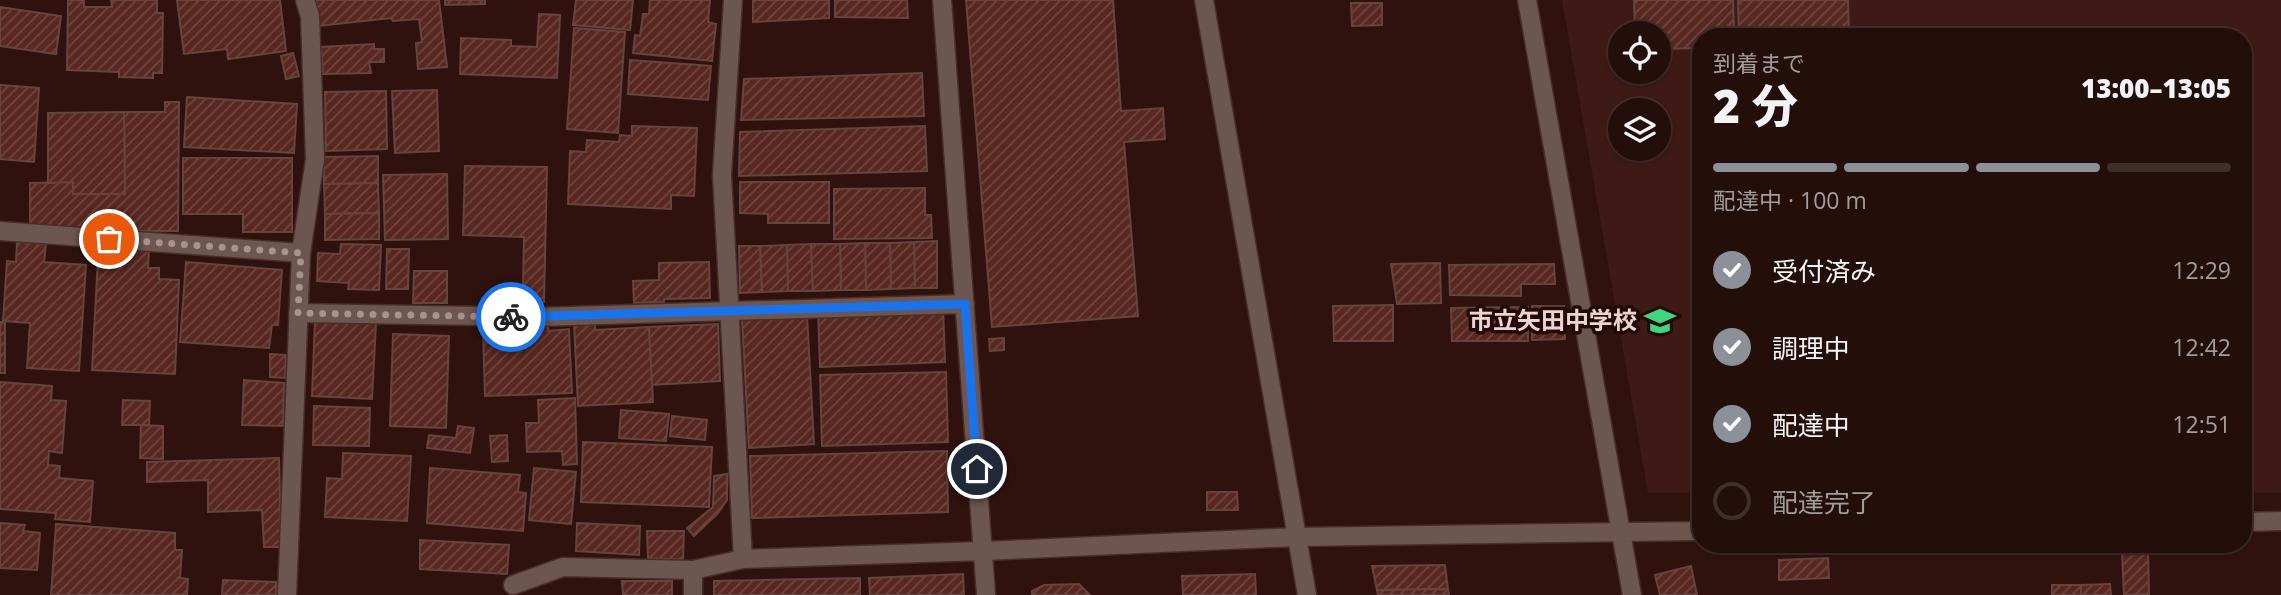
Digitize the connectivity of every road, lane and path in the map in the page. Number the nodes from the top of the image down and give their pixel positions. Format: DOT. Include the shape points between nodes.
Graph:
graph roads {
  1 [pos="305,0"];
  2 [pos="733,0"];
  3 [pos="942,0"];
  4 [pos="1204,0"];
  5 [pos="1527,0"];
  6 [pos="0,231"];
  7 [pos="301,253"];
  8 [pos="965,304"];
  9 [pos="729,311"];
  10 [pos="298,313"];
  11 [pos="2281,521"];
  12 [pos="2252,522"];
  13 [pos="1692,531"];
  14 [pos="1621,532"];
  15 [pos="1296,537"];
  16 [pos="984,551"];
  17 [pos="743,559"];
  18 [pos="693,570"];
  19 [pos="513,585"];
  20 [pos="287,595"];
  21 [pos="693,595"];
  22 [pos="986,595"];
  23 [pos="1307,595"];
  24 [pos="1632,595"];
  1 -- 7 [label="street" via="310,16 315,159"];
  2 -- 9 [label="street" via="722,175"];
  3 -- 8 [label="street"];
  4 -- 15 [label="street"];
  5 -- 14 [label="street"];
  6 -- 7 [label="street"];
  7 -- 10 [label="street"];
  8 -- 9 [label="street"];
  8 -- 16 [label="street"];
  9 -- 10 [label="street" via="537,317"];
  9 -- 17 [label="street"];
  10 -- 20 [label="street"];
  11 -- 12 [label="street"];
  13 -- 14 [label="street"];
  14 -- 15 [label="street"];
  14 -- 24 [label="street"];
  15 -- 16 [label="street"];
  15 -- 23 [label="street"];
  16 -- 17 [label="street"];
  16 -- 22 [label="street"];
  17 -- 18 [label="street"];
  18 -- 19 [label="street" via="563,567"];
  18 -- 21 [label="street"];
}
